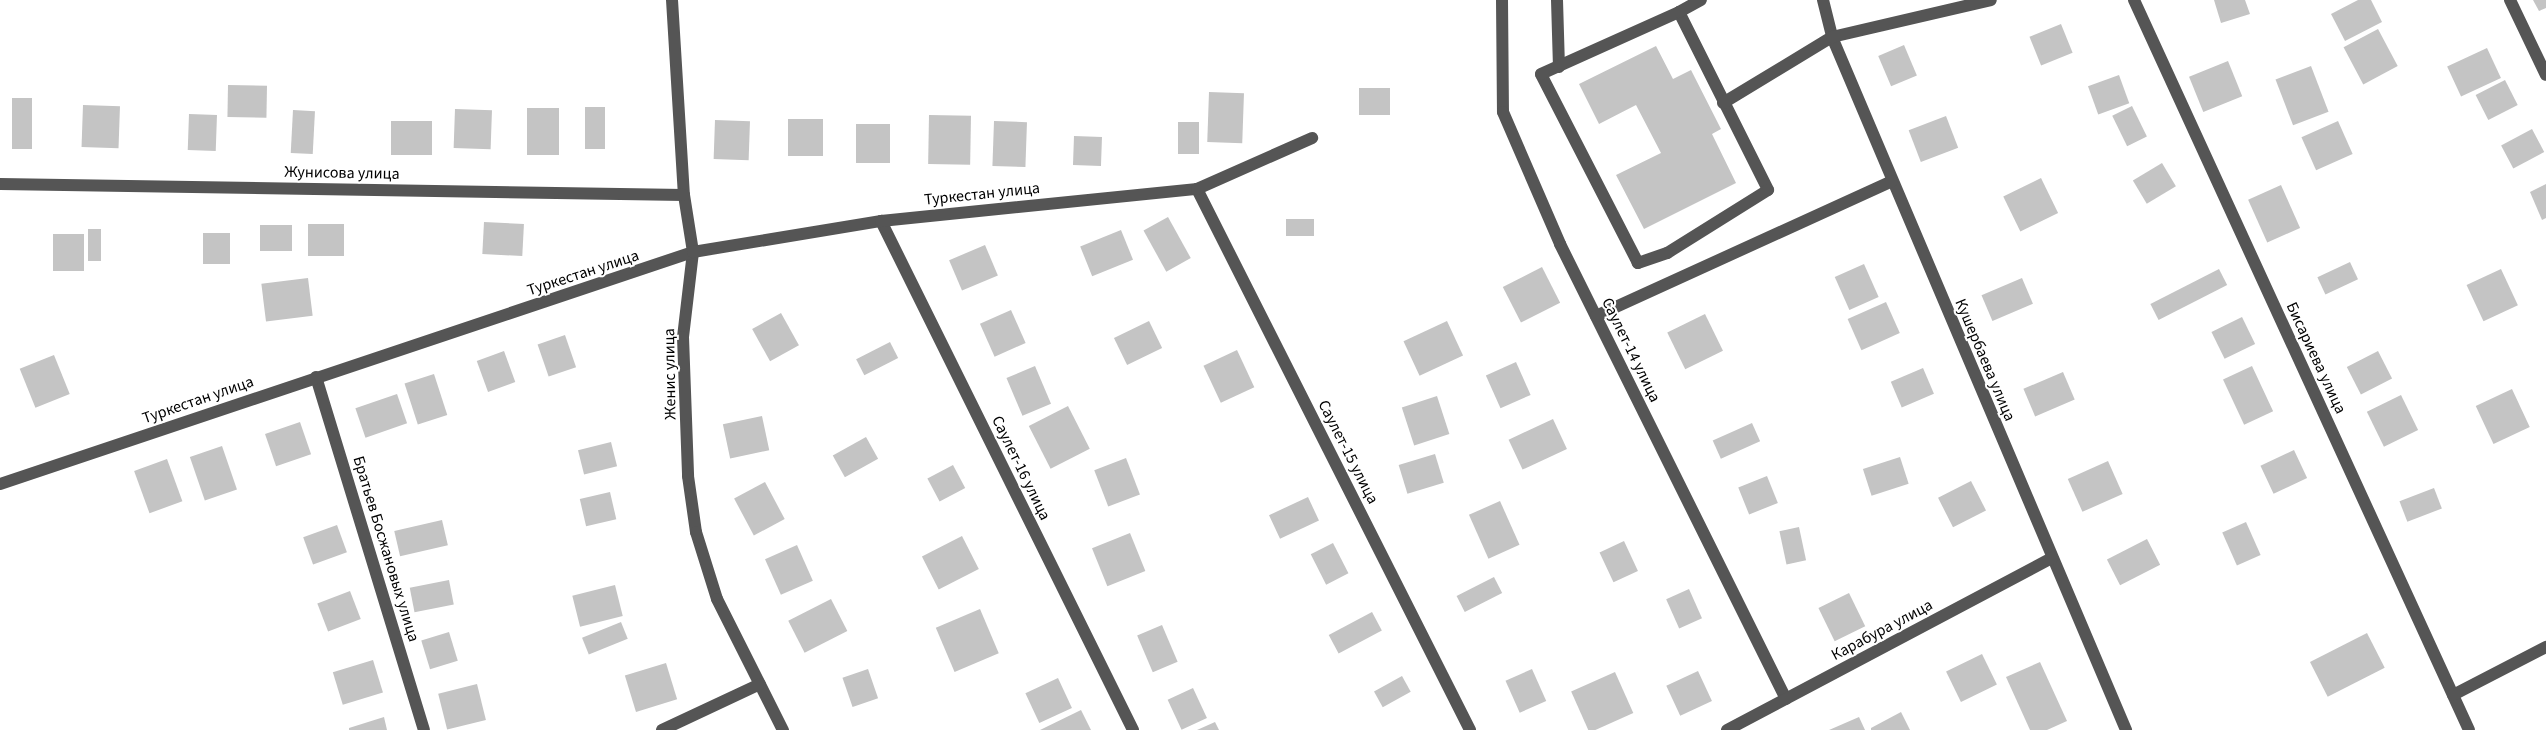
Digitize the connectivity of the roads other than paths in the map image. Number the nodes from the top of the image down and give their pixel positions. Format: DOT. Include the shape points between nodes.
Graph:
graph roads {
  1 [pos="672,0"];
  2 [pos="1502,0"];
  3 [pos="1557,0"];
  4 [pos="1701,0"];
  5 [pos="1822,0"];
  6 [pos="1991,0"];
  7 [pos="2134,0"];
  8 [pos="2510,0"];
  9 [pos="1679,12"];
  10 [pos="1832,37"];
  11 [pos="1560,67"];
  12 [pos="2546,75"];
  13 [pos="1723,103"];
  14 [pos="1312,138"];
  15 [pos="1892,181"];
  16 [pos="0,184"];
  17 [pos="1197,189"];
  18 [pos="684,195"];
  19 [pos="881,221"];
  20 [pos="693,252"];
  21 [pos="1596,316"];
  22 [pos="316,377"];
  23 [pos="0,484"];
  24 [pos="2052,558"];
  25 [pos="2546,647"];
  26 [pos="760,684"];
  27 [pos="2453,695"];
  28 [pos="1786,699"];
  29 [pos="424,730"];
  30 [pos="662,730"];
  31 [pos="783,730"];
  32 [pos="1133,730"];
  33 [pos="1470,730"];
  34 [pos="1727,730"];
  35 [pos="2126,730"];
  36 [pos="2469,730"];
  1 -- 18 [label="street, Женис улица"];
  2 -- 21 [label="street, Саулет-14 улица" via="1502,112"];
  3 -- 11 [label="street"];
  4 -- 9 [label="street"];
  5 -- 10 [label="street, Кушербаева улица"];
  6 -- 10 [label="street"];
  7 -- 27 [label="street, Бисариева улица"];
  8 -- 12 [label="street"];
  9 -- 11 [label="street"];
  9 -- 13 [label="street"];
  10 -- 13 [label="street"];
  10 -- 15 [label="street, Кушербаева улица"];
  11 -- 13 [label="street" via="1540,74 1638,263 1667,253 1768,190"];
  14 -- 17 [label="street, Туркестан улица"];
  15 -- 21 [label="street"];
  15 -- 24 [label="street, Кушербаева улица"];
  16 -- 18 [label="street, Жунисова улица"];
  17 -- 19 [label="street, Туркестан улица"];
  17 -- 33 [label="street, Саулет-15 улица"];
  18 -- 20 [label="street, Женис улица"];
  19 -- 20 [label="street, Туркестан улица"];
  19 -- 32 [label="street, Саулет-16 улица"];
  20 -- 22 [label="street, Туркестан улица"];
  20 -- 26 [label="street, Женис улица" via="683,337 688,476 696,532 717,599"];
  21 -- 28 [label="street, Саулет-14 улица"];
  22 -- 23 [label="street, Туркестан улица"];
  22 -- 29 [label="street, Братьев Босжановых улица"];
  24 -- 28 [label="street, Карабура улица"];
  24 -- 35 [label="street, Кушербаева улица"];
  25 -- 27 [label="street"];
  26 -- 30 [label="street"];
  26 -- 31 [label="street, Женис улица"];
  27 -- 36 [label="street, Бисариева улица"];
  28 -- 34 [label="street, Карабура улица"];
}
